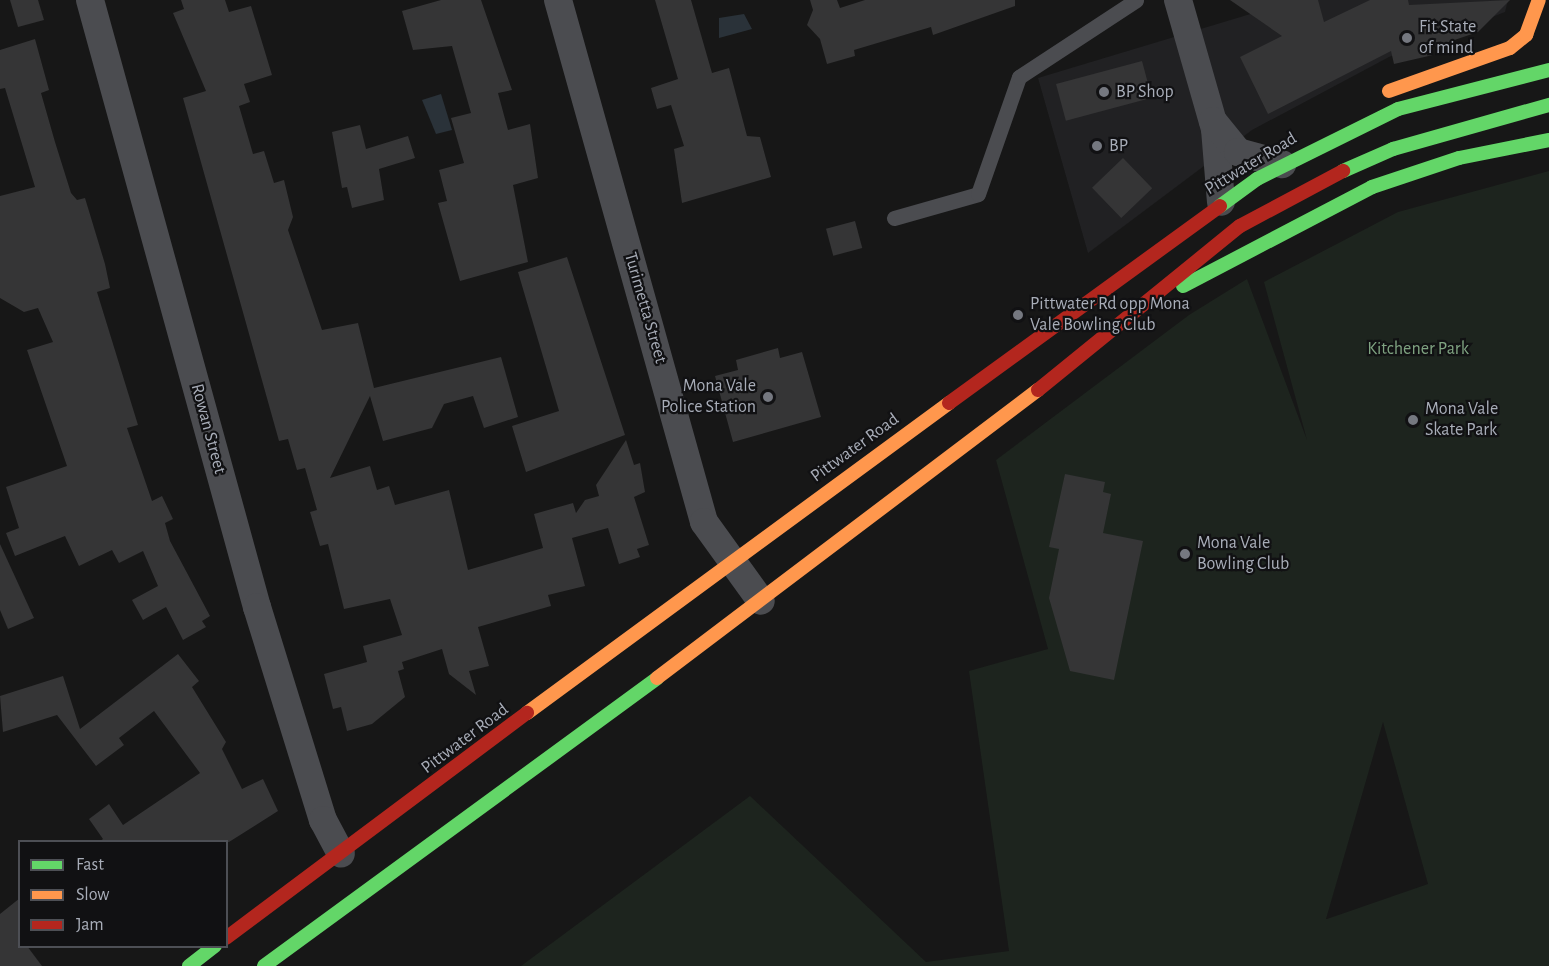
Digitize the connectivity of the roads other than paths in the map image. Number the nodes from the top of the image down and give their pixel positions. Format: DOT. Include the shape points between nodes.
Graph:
graph roads {
  1 [pos="90,0"];
  2 [pos="558,0"];
  3 [pos="1136,0"];
  4 [pos="1178,0"];
  5 [pos="1539,0"];
  6 [pos="1549,70"];
  7 [pos="1369,100"];
  8 [pos="1549,105"];
  9 [pos="1213,119"];
  10 [pos="1329,124"];
  11 [pos="1549,140"];
  12 [pos="1284,162"];
  13 [pos="1221,202"];
  14 [pos="894,218"];
  15 [pos="1129,320"];
  16 [pos="731,561"];
  17 [pos="761,601"];
  18 [pos="341,854"];
  19 [pos="228,937"];
  20 [pos="212,948"];
  21 [pos="189,966"];
  22 [pos="264,966"];
  1 -- 18 [label="street, Rowan Street" via="257,607 323,820"];
  2 -- 16 [label="street, Turimetta Street" via="705,522"];
  3 -- 14 [label="lane" via="1110,22 1045,55 1019,77 978,194"];
  4 -- 9 [label="street"];
  5 -- 7 [label="main road" via="1526,34 1510,48"];
  6 -- 12 [label="main road, Pittwater Road" via="1398,109"];
  8 -- 15 [label="main road" via="1429,137 1326,178 1240,226"];
  9 -- 12 [label="street" via="1238,152"];
  9 -- 13 [label="street"];
  10 -- 12 [label="main road"];
  11 -- 15 [label="main road" via="1459,158 1372,187 1256,244"];
  12 -- 13 [label="main road, Pittwater Road"];
  13 -- 16 [label="main road, Pittwater Road"];
  15 -- 17 [label="main road"];
  16 -- 17 [label="street, Turimetta Street"];
  16 -- 18 [label="main road, Pittwater Road"];
  17 -- 22 [label="main road"];
  18 -- 19 [label="main road, Pittwater Road"];
  20 -- 21 [label="main road"];
}
